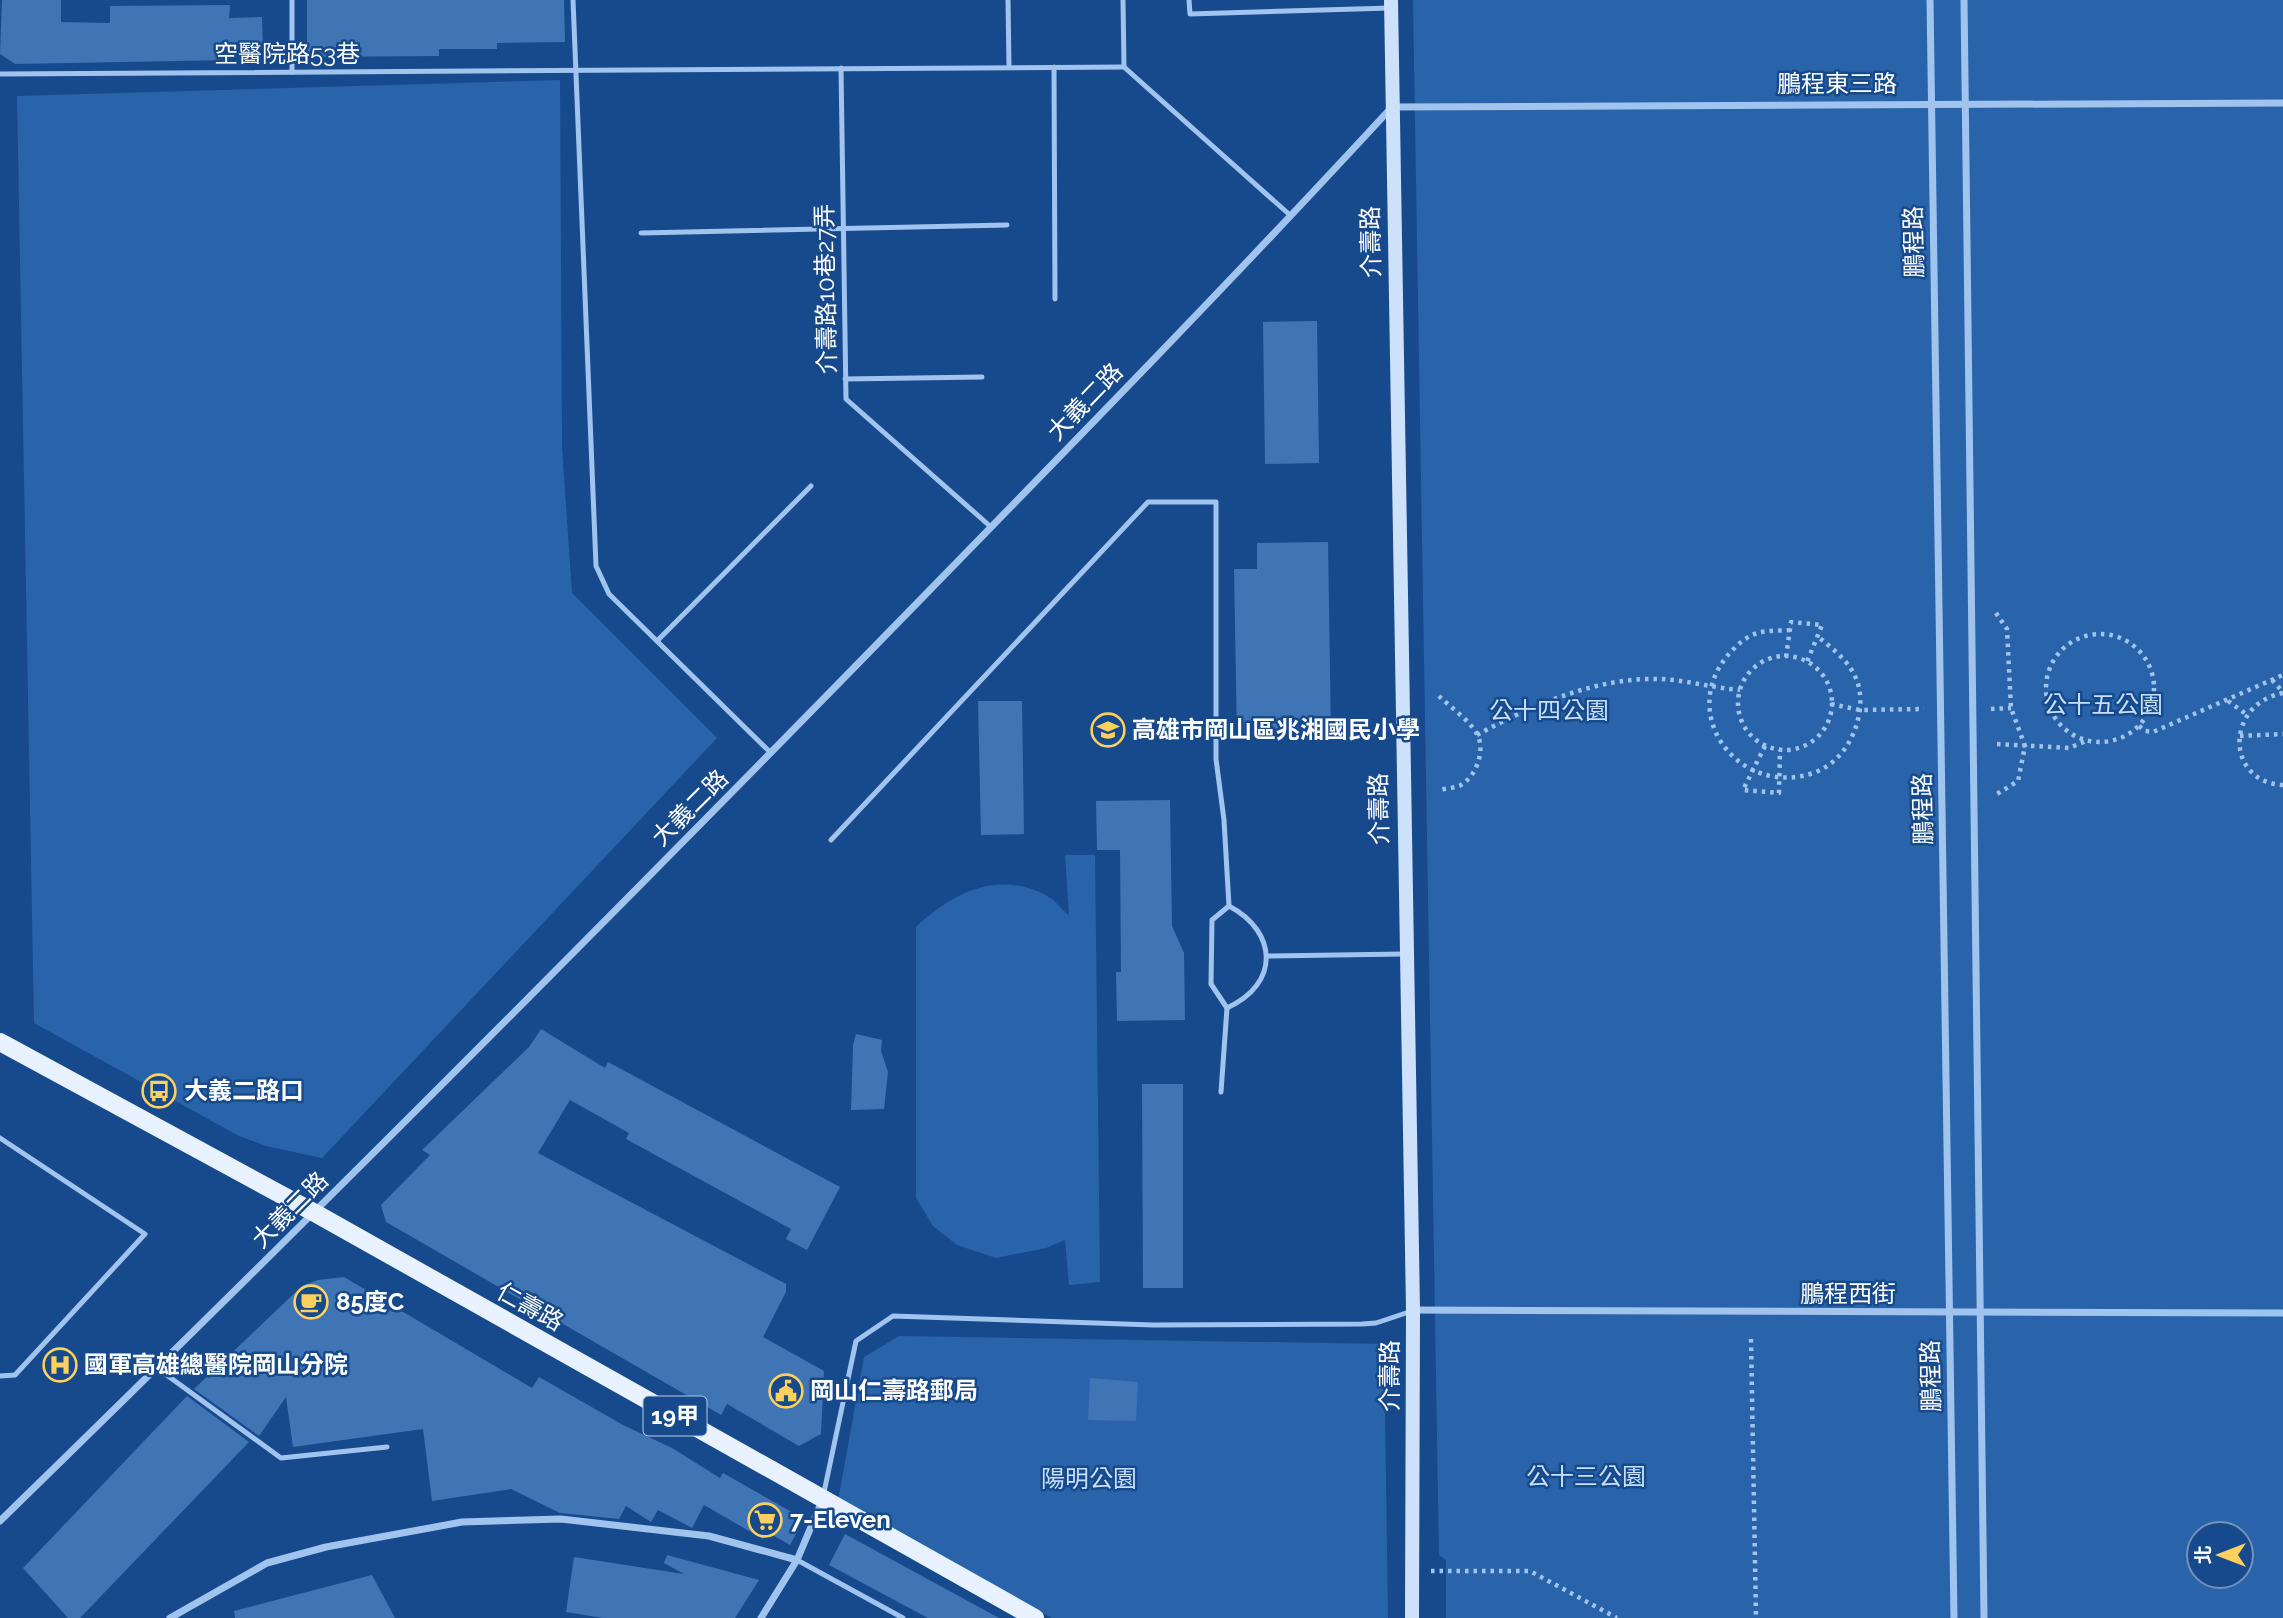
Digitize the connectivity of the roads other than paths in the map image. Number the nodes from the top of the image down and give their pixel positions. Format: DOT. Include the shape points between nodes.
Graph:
graph roads {
  1 [pos="292,0"];
  2 [pos="573,0"];
  3 [pos="1123,0"];
  4 [pos="1189,0"];
  5 [pos="1930,0"];
  6 [pos="1964,0"];
  7 [pos="1009,1"];
  8 [pos="1391,4"];
  9 [pos="1009,67"];
  10 [pos="1054,67"];
  11 [pos="1124,67"];
  12 [pos="841,68"];
  13 [pos="574,70"];
  14 [pos="292,72"];
  15 [pos="0,74"];
  16 [pos="2283,103"];
  17 [pos="1931,104"];
  18 [pos="1965,104"];
  19 [pos="1392,107"];
  20 [pos="1291,216"];
  21 [pos="1007,225"];
  22 [pos="843,228"];
  23 [pos="641,233"];
  24 [pos="1055,299"];
  25 [pos="982,377"];
  26 [pos="845,379"];
  27 [pos="811,486"];
  28 [pos="991,527"];
  29 [pos="657,640"];
  30 [pos="771,753"];
  31 [pos="831,840"];
  32 [pos="1229,906"];
  33 [pos="1404,954"];
  34 [pos="1267,956"];
  35 [pos="1227,1008"];
  36 [pos="0,1042"];
  37 [pos="1221,1092"];
  38 [pos="0,1138"];
  39 [pos="315,1213"];
  40 [pos="1413,1310"];
  41 [pos="1950,1313"];
  42 [pos="1980,1313"];
  43 [pos="2283,1313"];
  44 [pos="157,1368"];
  45 [pos="0,1376"];
  46 [pos="387,1447"];
  47 [pos="823,1500"];
  48 [pos="0,1521"];
  49 [pos="797,1560"];
  50 [pos="170,1618"];
  51 [pos="761,1618"];
  52 [pos="903,1618"];
  53 [pos="1035,1618"];
  54 [pos="1412,1618"];
  55 [pos="1954,1618"];
  56 [pos="1984,1618"];
  1 -- 14 [label="lane"];
  2 -- 13 [label="lane"];
  3 -- 11 [label="lane"];
  4 -- 8 [label="lane" via="1190,14"];
  5 -- 17 [label="street, 鵬程路"];
  6 -- 18 [label="street, 鵬程路"];
  7 -- 9 [label="lane"];
  8 -- 19 [label="main road, 介壽路"];
  9 -- 10 [label="lane"];
  9 -- 12 [label="lane"];
  10 -- 11 [label="lane"];
  10 -- 24 [label="lane"];
  11 -- 20 [label="lane"];
  12 -- 13 [label="lane"];
  12 -- 22 [label="lane, 介壽路10巷27弄"];
  13 -- 14 [label="lane, 空醫院路53巷"];
  13 -- 29 [label="lane" via="596,566 609,594"];
  14 -- 15 [label="lane, 空醫院路53巷"];
  16 -- 18 [label="street, 鵬程東三路"];
  17 -- 18 [label="street, 鵬程東三路"];
  17 -- 19 [label="street, 鵬程東三路"];
  17 -- 41 [label="street, 鵬程路"];
  18 -- 42 [label="street, 鵬程路"];
  19 -- 20 [label="street, 大義二路"];
  19 -- 33 [label="main road, 介壽路"];
  20 -- 28 [label="street, 大義二路"];
  21 -- 22 [label="lane"];
  22 -- 23 [label="lane"];
  22 -- 26 [label="lane, 介壽路10巷27弄"];
  25 -- 26 [label="lane"];
  26 -- 28 [label="lane, 介壽路10巷27弄" via="846,399"];
  27 -- 29 [label="lane"];
  28 -- 30 [label="street, 大義二路"];
  29 -- 30 [label="lane"];
  30 -- 39 [label="street, 大義二路"];
  31 -- 32 [label="lane" via="1148,502 1216,502 1216,758"];
  32 -- 34 [label="lane" via="1247,915"];
  32 -- 35 [label="lane" via="1212,920 1211,984"];
  33 -- 34 [label="lane"];
  33 -- 40 [label="main road, 介壽路"];
  34 -- 35 [label="lane" via="1262,982 1244,1001"];
  35 -- 37 [label="lane"];
  36 -- 39 [label="main road, 仁壽路 / 19甲"];
  38 -- 45 [label="lane" via="145,1234 15,1375"];
  39 -- 44 [label="street, 大義二路"];
  39 -- 47 [label="main road, 仁壽路 / 19甲"];
  40 -- 41 [label="street, 鵬程西街"];
  40 -- 47 [label="lane" via="1376,1323 1348,1324 1153,1325 893,1316 856,1341"];
  40 -- 54 [label="main road, 介壽路"];
  41 -- 42 [label="street, 鵬程西街"];
  41 -- 55 [label="street, 鵬程路"];
  42 -- 43 [label="street, 鵬程西街"];
  42 -- 56 [label="street, 鵬程路"];
  44 -- 46 [label="lane" via="281,1458"];
  44 -- 48 [label="street, 大義二路"];
  47 -- 49 [label="street"];
  47 -- 53 [label="main road, 仁壽路 / 19甲"];
  49 -- 50 [label="street" via="709,1536 588,1522 462,1522 326,1547 267,1563"];
  49 -- 51 [label="street"];
  49 -- 52 [label="lane"];
}
